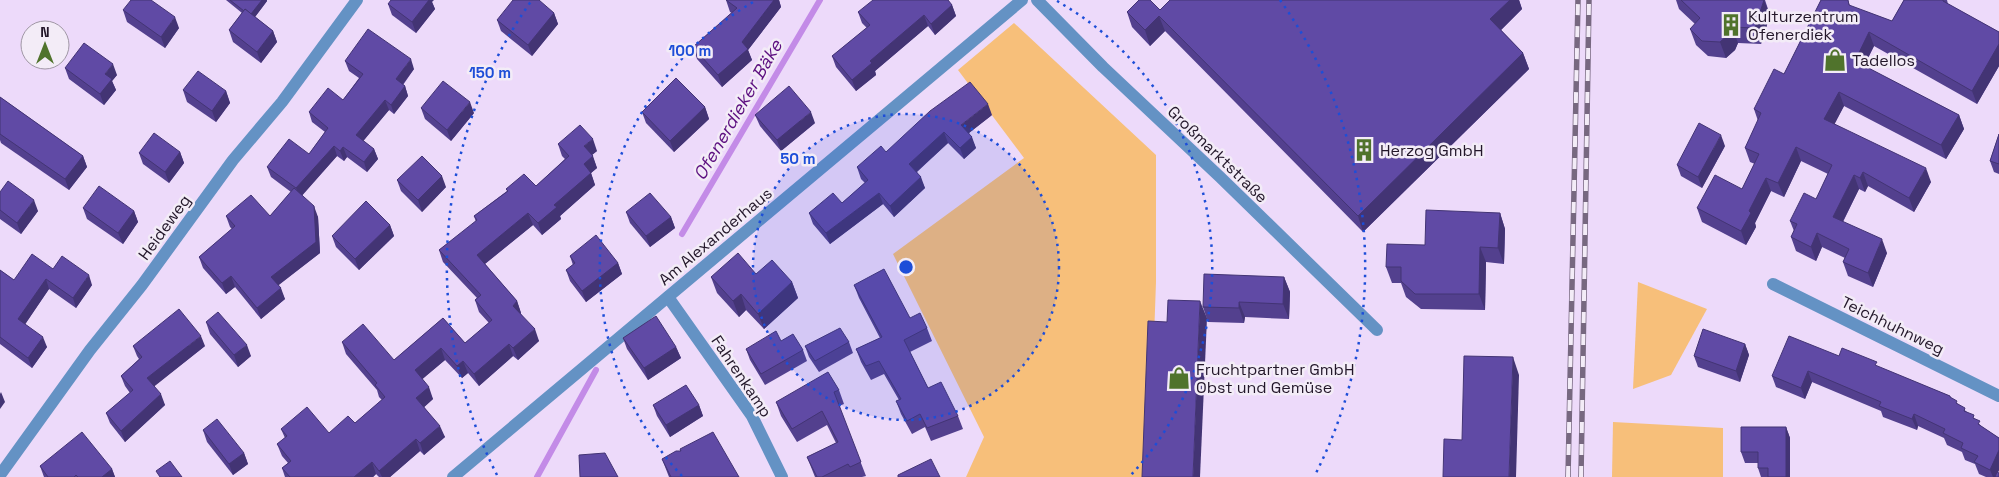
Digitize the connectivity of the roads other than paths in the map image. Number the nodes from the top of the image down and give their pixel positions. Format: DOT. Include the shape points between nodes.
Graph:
graph roads {
  1 [pos="357,0"];
  2 [pos="1022,0"];
  3 [pos="1037,0"];
  4 [pos="1773,284"];
  5 [pos="668,297"];
  6 [pos="1376,330"];
  7 [pos="1999,396"];
  8 [pos="0,474"];
  9 [pos="453,477"];
  10 [pos="782,477"];
  1 -- 8 [label="street, Heideweg" via="90,350"];
  2 -- 5 [label="street, Am Alexanderhaus"];
  3 -- 6 [label="street, Großmarktstraße" via="1102,68 1220,177"];
  4 -- 7 [label="street, Teichhuhnweg"];
  5 -- 9 [label="street, Am Alexanderhaus"];
  5 -- 10 [label="street, Fahrenkamp" via="752,416"];
}
